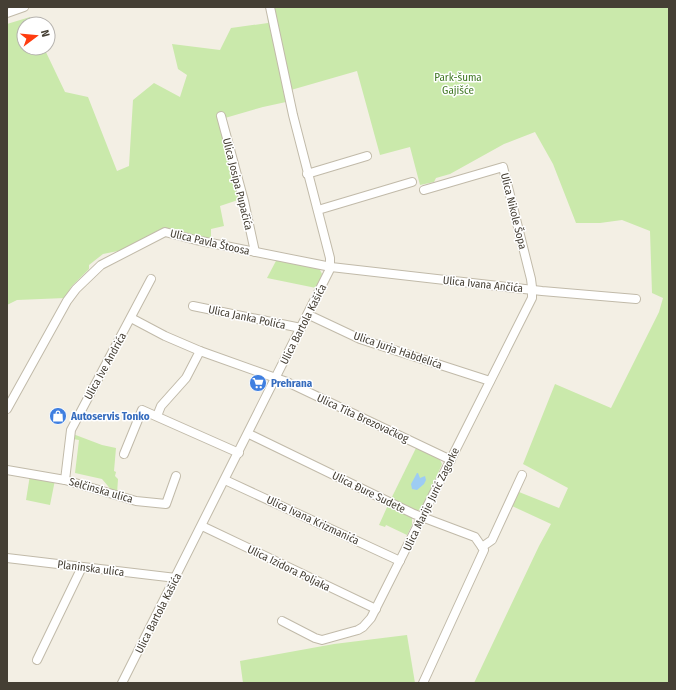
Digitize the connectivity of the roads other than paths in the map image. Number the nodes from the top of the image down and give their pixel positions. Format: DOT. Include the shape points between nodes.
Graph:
graph roads {
  1 [pos="24,7"];
  2 [pos="270,7"];
  3 [pos="7,13"];
  4 [pos="221,116"];
  5 [pos="367,156"];
  6 [pos="307,174"];
  7 [pos="412,182"];
  8 [pos="424,190"];
  9 [pos="318,210"];
  10 [pos="255,252"];
  11 [pos="330,267"];
  12 [pos="151,279"];
  13 [pos="532,290"];
  14 [pos="636,299"];
  15 [pos="192,306"];
  16 [pos="308,315"];
  17 [pos="131,318"];
  18 [pos="301,328"];
  19 [pos="200,351"];
  20 [pos="275,379"];
  21 [pos="490,381"];
  22 [pos="7,410"];
  23 [pos="157,416"];
  24 [pos="248,434"];
  25 [pos="239,453"];
  26 [pos="124,454"];
  27 [pos="450,460"];
  28 [pos="7,470"];
  29 [pos="522,475"];
  30 [pos="176,476"];
  31 [pos="65,480"];
  32 [pos="225,480"];
  33 [pos="422,517"];
  34 [pos="202,526"];
  35 [pos="482,547"];
  36 [pos="7,558"];
  37 [pos="400,561"];
  38 [pos="82,566"];
  39 [pos="176,578"];
  40 [pos="376,609"];
  41 [pos="282,621"];
  42 [pos="37,660"];
  43 [pos="122,683"];
  44 [pos="423,683"];
  1 -- 3 [label="street"];
  2 -- 6 [label="street, Ulica Bartola Kašića"];
  4 -- 10 [label="street, Ulica Josipa Pupačića"];
  5 -- 6 [label="street"];
  6 -- 9 [label="street, Ulica Bartola Kašića"];
  7 -- 9 [label="street"];
  8 -- 13 [label="street, Ulica Nikole Šopa" via="503,167"];
  9 -- 11 [label="street, Ulica Bartola Kašića"];
  10 -- 11 [label="street, Ulica Pavla Štoosa"];
  10 -- 22 [label="street, Ulica Pavla Štoosa" via="165,232 101,265 67,301"];
  11 -- 13 [label="street, Ulica Ivana Ančića"];
  11 -- 16 [label="street, Ulica Bartola Kašića" via="329,274"];
  12 -- 17 [label="street, Ulica Ive Andrića"];
  13 -- 14 [label="street, Ulica Ivana Ančića"];
  13 -- 21 [label="street, Ulica Marije Jurić Zagorke" via="532,298"];
  15 -- 18 [label="street, Ulica Janka Polića"];
  16 -- 18 [label="street, Ulica Bartola Kašića"];
  16 -- 21 [label="street, Ulica Jurja Habdelića" via="360,339"];
  17 -- 19 [label="street, Ulica Tita Brezovačkog"];
  17 -- 31 [label="street, Ulica Ive Andrića" via="71,430"];
  18 -- 20 [label="street, Ulica Bartola Kašića"];
  19 -- 20 [label="street, Ulica Tita Brezovačkog"];
  19 -- 23 [label="street" via="186,378 161,406"];
  20 -- 24 [label="street, Ulica Bartola Kašića"];
  20 -- 27 [label="street, Ulica Tita Brezovačkog" via="287,382"];
  21 -- 27 [label="street, Ulica Marije Jurić Zagorke"];
  23 -- 25 [label="street"];
  23 -- 26 [label="street" via="142,410"];
  24 -- 25 [label="street, Ulica Bartola Kašića"];
  24 -- 33 [label="street, Ulica Đure Sudete"];
  25 -- 32 [label="street, Ulica Bartola Kašića"];
  27 -- 33 [label="street, Ulica Marije Jurić Zagorke"];
  28 -- 31 [label="street, Selčinska ulica"];
  29 -- 35 [label="street" via="492,540"];
  30 -- 31 [label="street, Selčinska ulica" via="166,504 136,501"];
  32 -- 34 [label="street, Ulica Bartola Kašića"];
  32 -- 37 [label="street, Ulica Ivana Krizmanića"];
  33 -- 35 [label="street, Ulica Đure Sudete" via="475,537"];
  33 -- 37 [label="street, Ulica Marije Jurić Zagorke"];
  34 -- 39 [label="street, Ulica Bartola Kašića"];
  34 -- 40 [label="street, Ulica Izidora Poljaka"];
  35 -- 44 [label="street" via="484,550"];
  36 -- 38 [label="street, Planinska ulica"];
  37 -- 40 [label="street, Ulica Marije Jurić Zagorke"];
  38 -- 39 [label="street, Planinska ulica"];
  38 -- 42 [label="street"];
  39 -- 43 [label="street, Ulica Bartola Kašića"];
  40 -- 41 [label="street, Ulica Marije Jurić Zagorke" via="364,627 322,640"];
}
